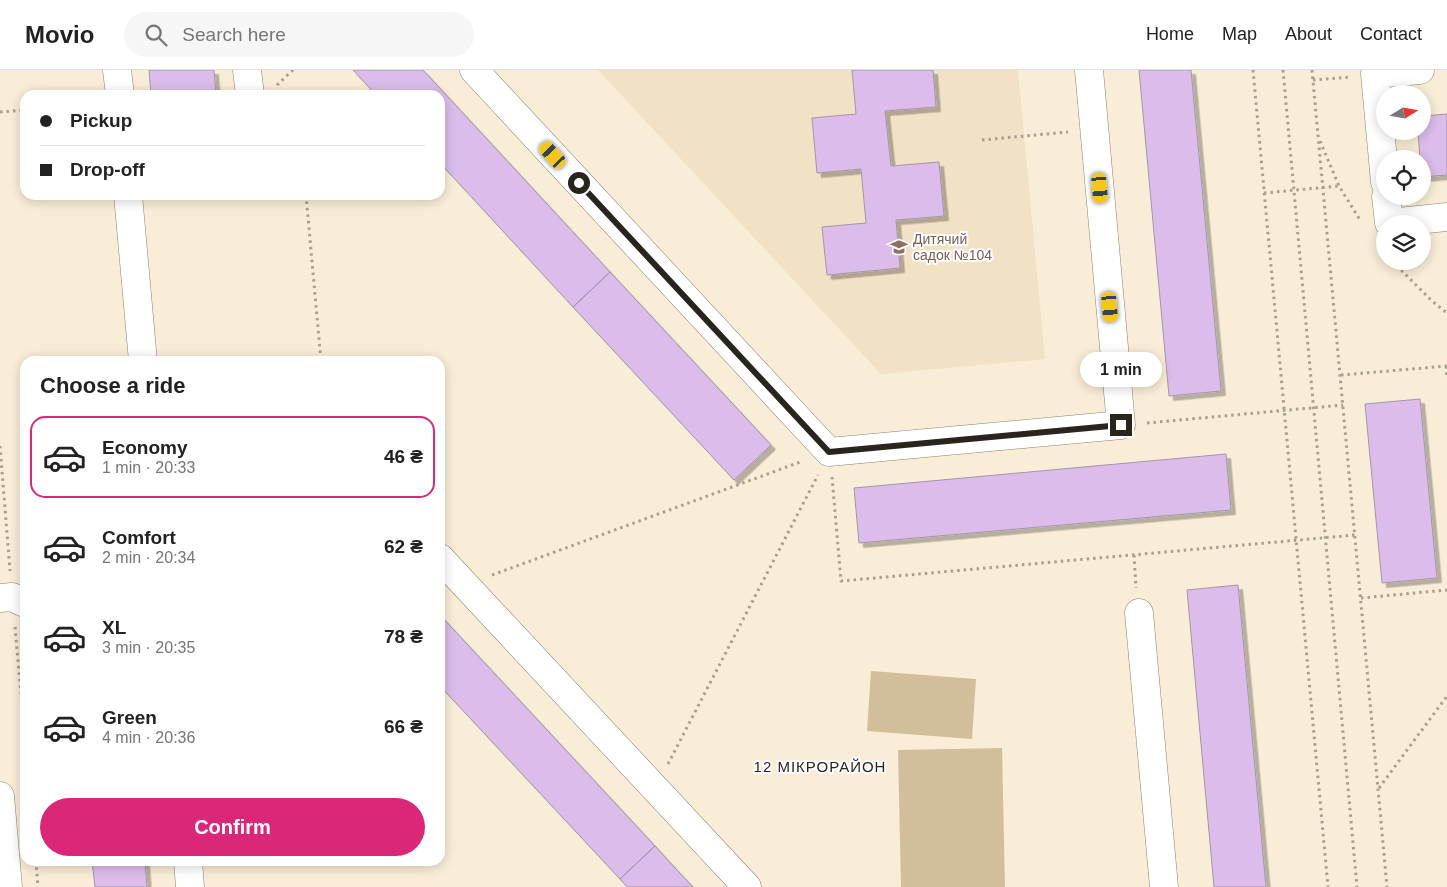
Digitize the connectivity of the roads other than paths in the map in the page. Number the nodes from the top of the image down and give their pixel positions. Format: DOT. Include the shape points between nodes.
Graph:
graph roads {
  1 [pos="117,70"];
  2 [pos="247,70"];
  3 [pos="474,70"];
  4 [pos="1089,70"];
  5 [pos="1420,70"];
  6 [pos="119,90"];
  7 [pos="260,90"];
  8 [pos="1382,150"];
  9 [pos="128,200"];
  10 [pos="1387,205"];
  11 [pos="1447,217"];
  12 [pos="143,356"];
  13 [pos="445,563"];
  14 [pos="0,598"];
  15 [pos="20,601"];
  16 [pos="1139,613"];
  17 [pos="0,796"];
  18 [pos="188,866"];
  19 [pos="8,887"];
  20 [pos="190,887"];
  21 [pos="747,887"];
  22 [pos="1164,887"];
  1 -- 6 [label="street"];
  2 -- 7 [label="street"];
  3 -- 4 [label="street" via="829,452 1121,425"];
  5 -- 8 [label="street" via="1375,74"];
  9 -- 12 [label="street"];
  10 -- 11 [label="street" via="1389,222"];
  13 -- 21 [label="street"];
  14 -- 15 [label="street" via="12,597"];
  16 -- 22 [label="street"];
  17 -- 19 [label="street"];
  18 -- 20 [label="street"];
}
